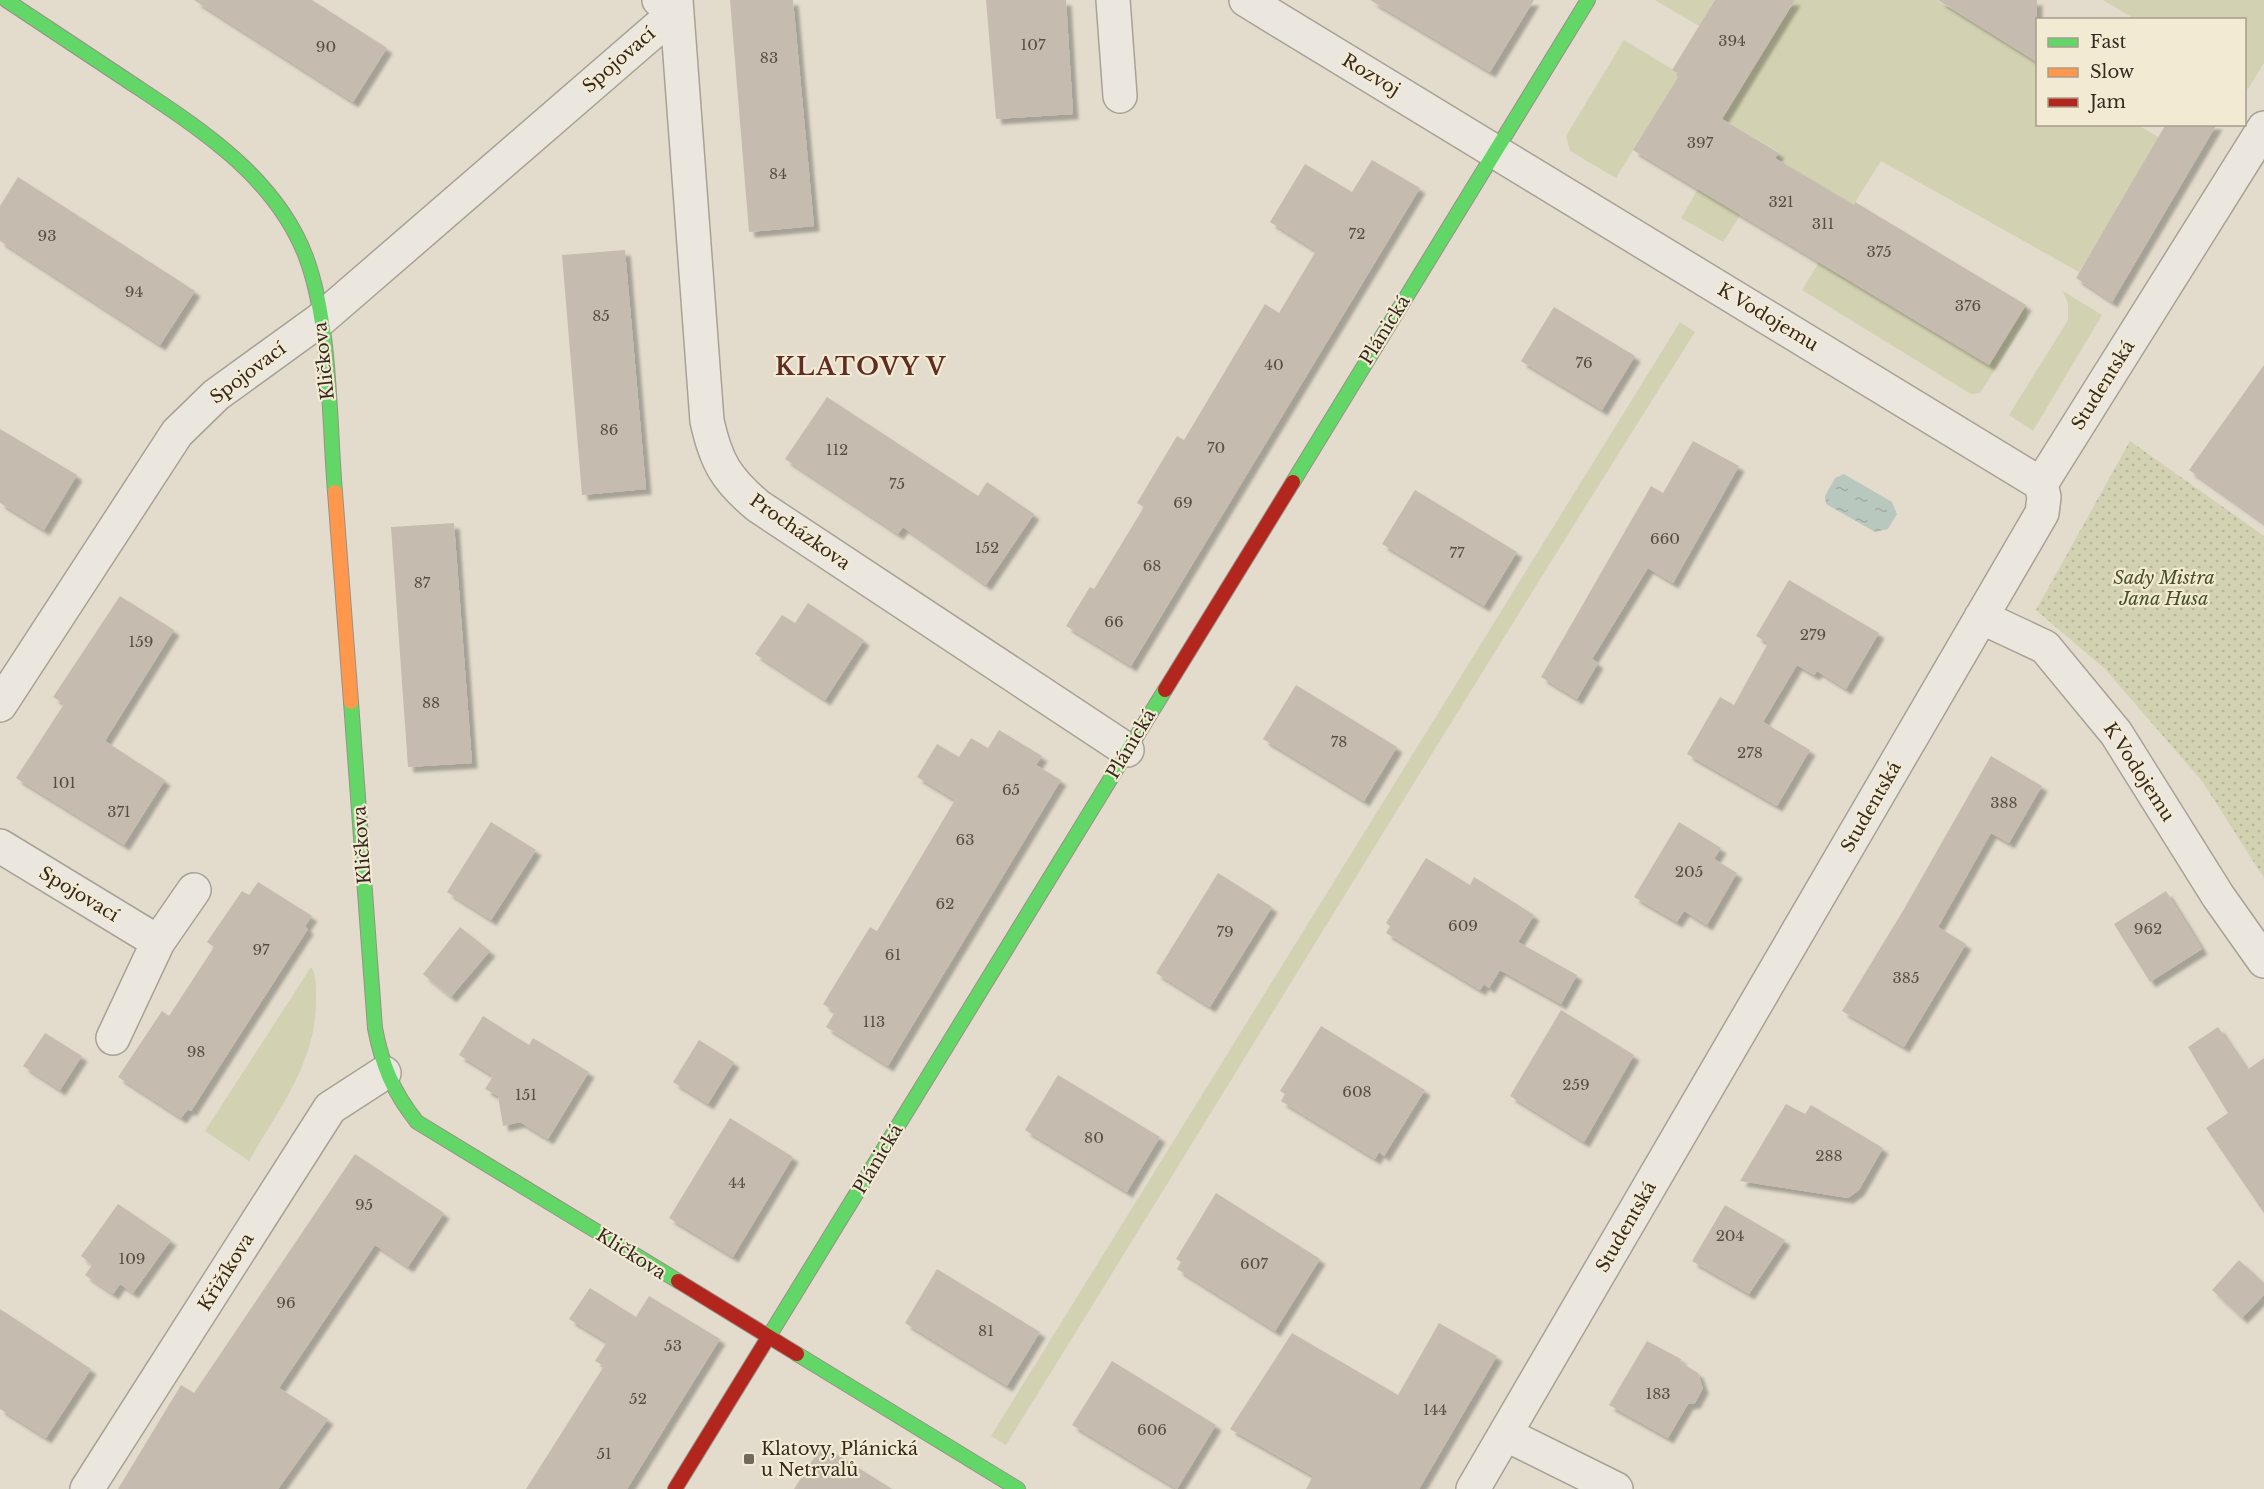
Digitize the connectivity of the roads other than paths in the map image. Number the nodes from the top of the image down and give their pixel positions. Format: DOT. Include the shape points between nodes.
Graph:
graph roads {
  1 [pos="6,0"];
  2 [pos="1113,0"];
  3 [pos="1246,0"];
  4 [pos="1588,0"];
  5 [pos="670,4"];
  6 [pos="1120,96"];
  7 [pos="2264,128"];
  8 [pos="1495,151"];
  9 [pos="321,319"];
  10 [pos="2041,484"];
  11 [pos="1980,618"];
  12 [pos="0,705"];
  13 [pos="1127,750"];
  14 [pos="0,846"];
  15 [pos="194,890"];
  16 [pos="158,942"];
  17 [pos="2264,961"];
  18 [pos="112,1038"];
  19 [pos="384,1073"];
  20 [pos="770,1336"];
  21 [pos="1505,1434"];
  22 [pos="87,1489"];
  23 [pos="675,1489"];
  24 [pos="1018,1489"];
  25 [pos="1473,1489"];
  26 [pos="1616,1489"];
  1 -- 9 [label="street, Kličkova" via="188,121 238,159 279,208 306,257"];
  2 -- 6 [label="street"];
  3 -- 8 [label="street, Rozvoj"];
  4 -- 8 [label="street, Plánická"];
  5 -- 9 [label="street, Spojovací"];
  5 -- 13 [label="street, Procházkova" via="707,421 723,469 734,486 758,506"];
  7 -- 10 [label="street, Studentská"];
  8 -- 10 [label="street, K Vodojemu"];
  8 -- 13 [label="street, Plánická"];
  9 -- 12 [label="street, Spojovací" via="216,395 177,433"];
  9 -- 19 [label="street, Kličkova" via="375,1028"];
  10 -- 11 [label="street, Studentská" via="2042,513"];
  11 -- 17 [label="street, K Vodojemu" via="2045,647 2116,733 2218,896"];
  11 -- 21 [label="street, Studentská"];
  13 -- 20 [label="street, Plánická"];
  14 -- 16 [label="street, Spojovací"];
  15 -- 16 [label="street"];
  16 -- 18 [label="street"];
  19 -- 20 [label="street, Kličkova" via="395,1096 417,1122"];
  19 -- 22 [label="street, Křižíkova" via="330,1108"];
  20 -- 23 [label="street, Plánická"];
  20 -- 24 [label="street, Kličkova"];
  21 -- 25 [label="street, Studentská"];
  21 -- 26 [label="street"];
}
